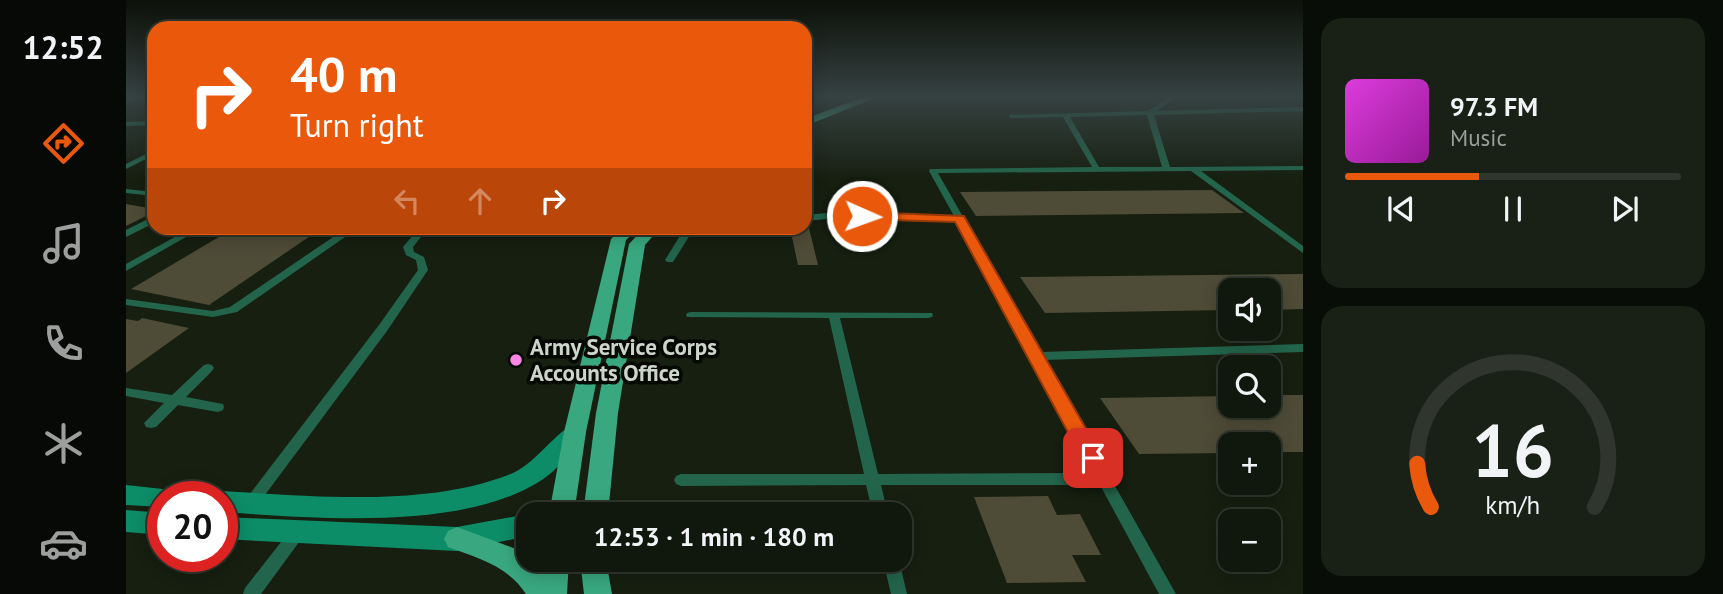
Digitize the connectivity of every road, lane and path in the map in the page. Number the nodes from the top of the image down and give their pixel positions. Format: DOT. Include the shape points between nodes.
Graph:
graph roads {
  1 [pos="126,124"];
  2 [pos="143,124"];
  3 [pos="146,124"];
  4 [pos="1071,124"];
  5 [pos="1153,124"];
  6 [pos="126,131"];
  7 [pos="147,156"];
  8 [pos="126,164"];
  9 [pos="1303,168"];
  10 [pos="1167,169"];
  11 [pos="1193,169"];
  12 [pos="1097,170"];
  13 [pos="126,191"];
  14 [pos="147,193"];
  15 [pos="812,217"];
  16 [pos="960,219"];
  17 [pos="147,223"];
  18 [pos="126,234"];
  19 [pos="185,235"];
  20 [pos="342,235"];
  21 [pos="417,235"];
  22 [pos="623,235"];
  23 [pos="645,235"];
  24 [pos="685,235"];
  25 [pos="1303,250"];
  26 [pos="670,260"];
  27 [pos="126,268"];
  28 [pos="126,302"];
  29 [pos="691,315"];
  30 [pos="834,315"];
  31 [pos="928,315"];
  32 [pos="1303,348"];
  33 [pos="1036,356"];
  34 [pos="208,368"];
  35 [pos="126,392"];
  36 [pos="177,400"];
  37 [pos="218,407"];
  38 [pos="151,423"];
  39 [pos="575,432"];
  40 [pos="1104,479"];
  41 [pos="872,480"];
  42 [pos="681,481"];
  43 [pos="126,495"];
  44 [pos="147,496"];
  45 [pos="238,502"];
  46 [pos="563,502"];
  47 [pos="593,502"];
  48 [pos="877,502"];
  49 [pos="251,503"];
  50 [pos="126,521"];
  51 [pos="147,523"];
  52 [pos="516,527"];
  53 [pos="238,529"];
  54 [pos="297,533"];
  55 [pos="457,539"];
  56 [pos="554,572"];
  57 [pos="595,572"];
  58 [pos="894,572"];
  59 [pos="251,594"];
  60 [pos="541,594"];
  61 [pos="553,594"];
  62 [pos="598,594"];
  63 [pos="899,594"];
  64 [pos="1168,594"];
  1 -- 2 [label="lane"];
  2 -- 3 [label="lane"];
  2 -- 6 [label="lane"];
  4 -- 12 [label="lane"];
  5 -- 10 [label="lane"];
  7 -- 8 [label="lane"];
  9 -- 11 [label="lane"];
  10 -- 11 [label="lane"];
  10 -- 12 [label="lane"];
  11 -- 25 [label="lane"];
  12 -- 16 [label="lane" via="933,171"];
  13 -- 14 [label="lane"];
  15 -- 16 [label="lane"];
  16 -- 33 [label="lane"];
  17 -- 18 [label="lane"];
  19 -- 27 [label="lane"];
  20 -- 28 [label="lane" via="233,310 213,314"];
  21 -- 49 [label="lane" via="408,247 409,253 421,259 423,270"];
  22 -- 39 [label="main road"];
  23 -- 47 [label="main road" via="637,244"];
  24 -- 26 [label="lane"];
  29 -- 30 [label="lane"];
  30 -- 31 [label="lane"];
  30 -- 41 [label="lane"];
  32 -- 33 [label="lane"];
  33 -- 40 [label="lane"];
  34 -- 36 [label="lane"];
  35 -- 36 [label="lane"];
  36 -- 37 [label="lane"];
  36 -- 38 [label="lane"];
  39 -- 46 [label="main road"];
  39 -- 49 [label="main road" via="555,457 524,478 443,503"];
  40 -- 41 [label="lane"];
  40 -- 64 [label="lane"];
  41 -- 42 [label="lane"];
  41 -- 48 [label="lane"];
  43 -- 44 [label="main road"];
  45 -- 49 [label="main road"];
  50 -- 51 [label="main road"];
  52 -- 55 [label="main road"];
  53 -- 54 [label="main road"];
  54 -- 55 [label="main road"];
  54 -- 59 [label="lane"];
  55 -- 60 [label="main road" via="506,555 529,573"];
  56 -- 61 [label="main road"];
  57 -- 62 [label="main road"];
  58 -- 63 [label="lane"];
}
